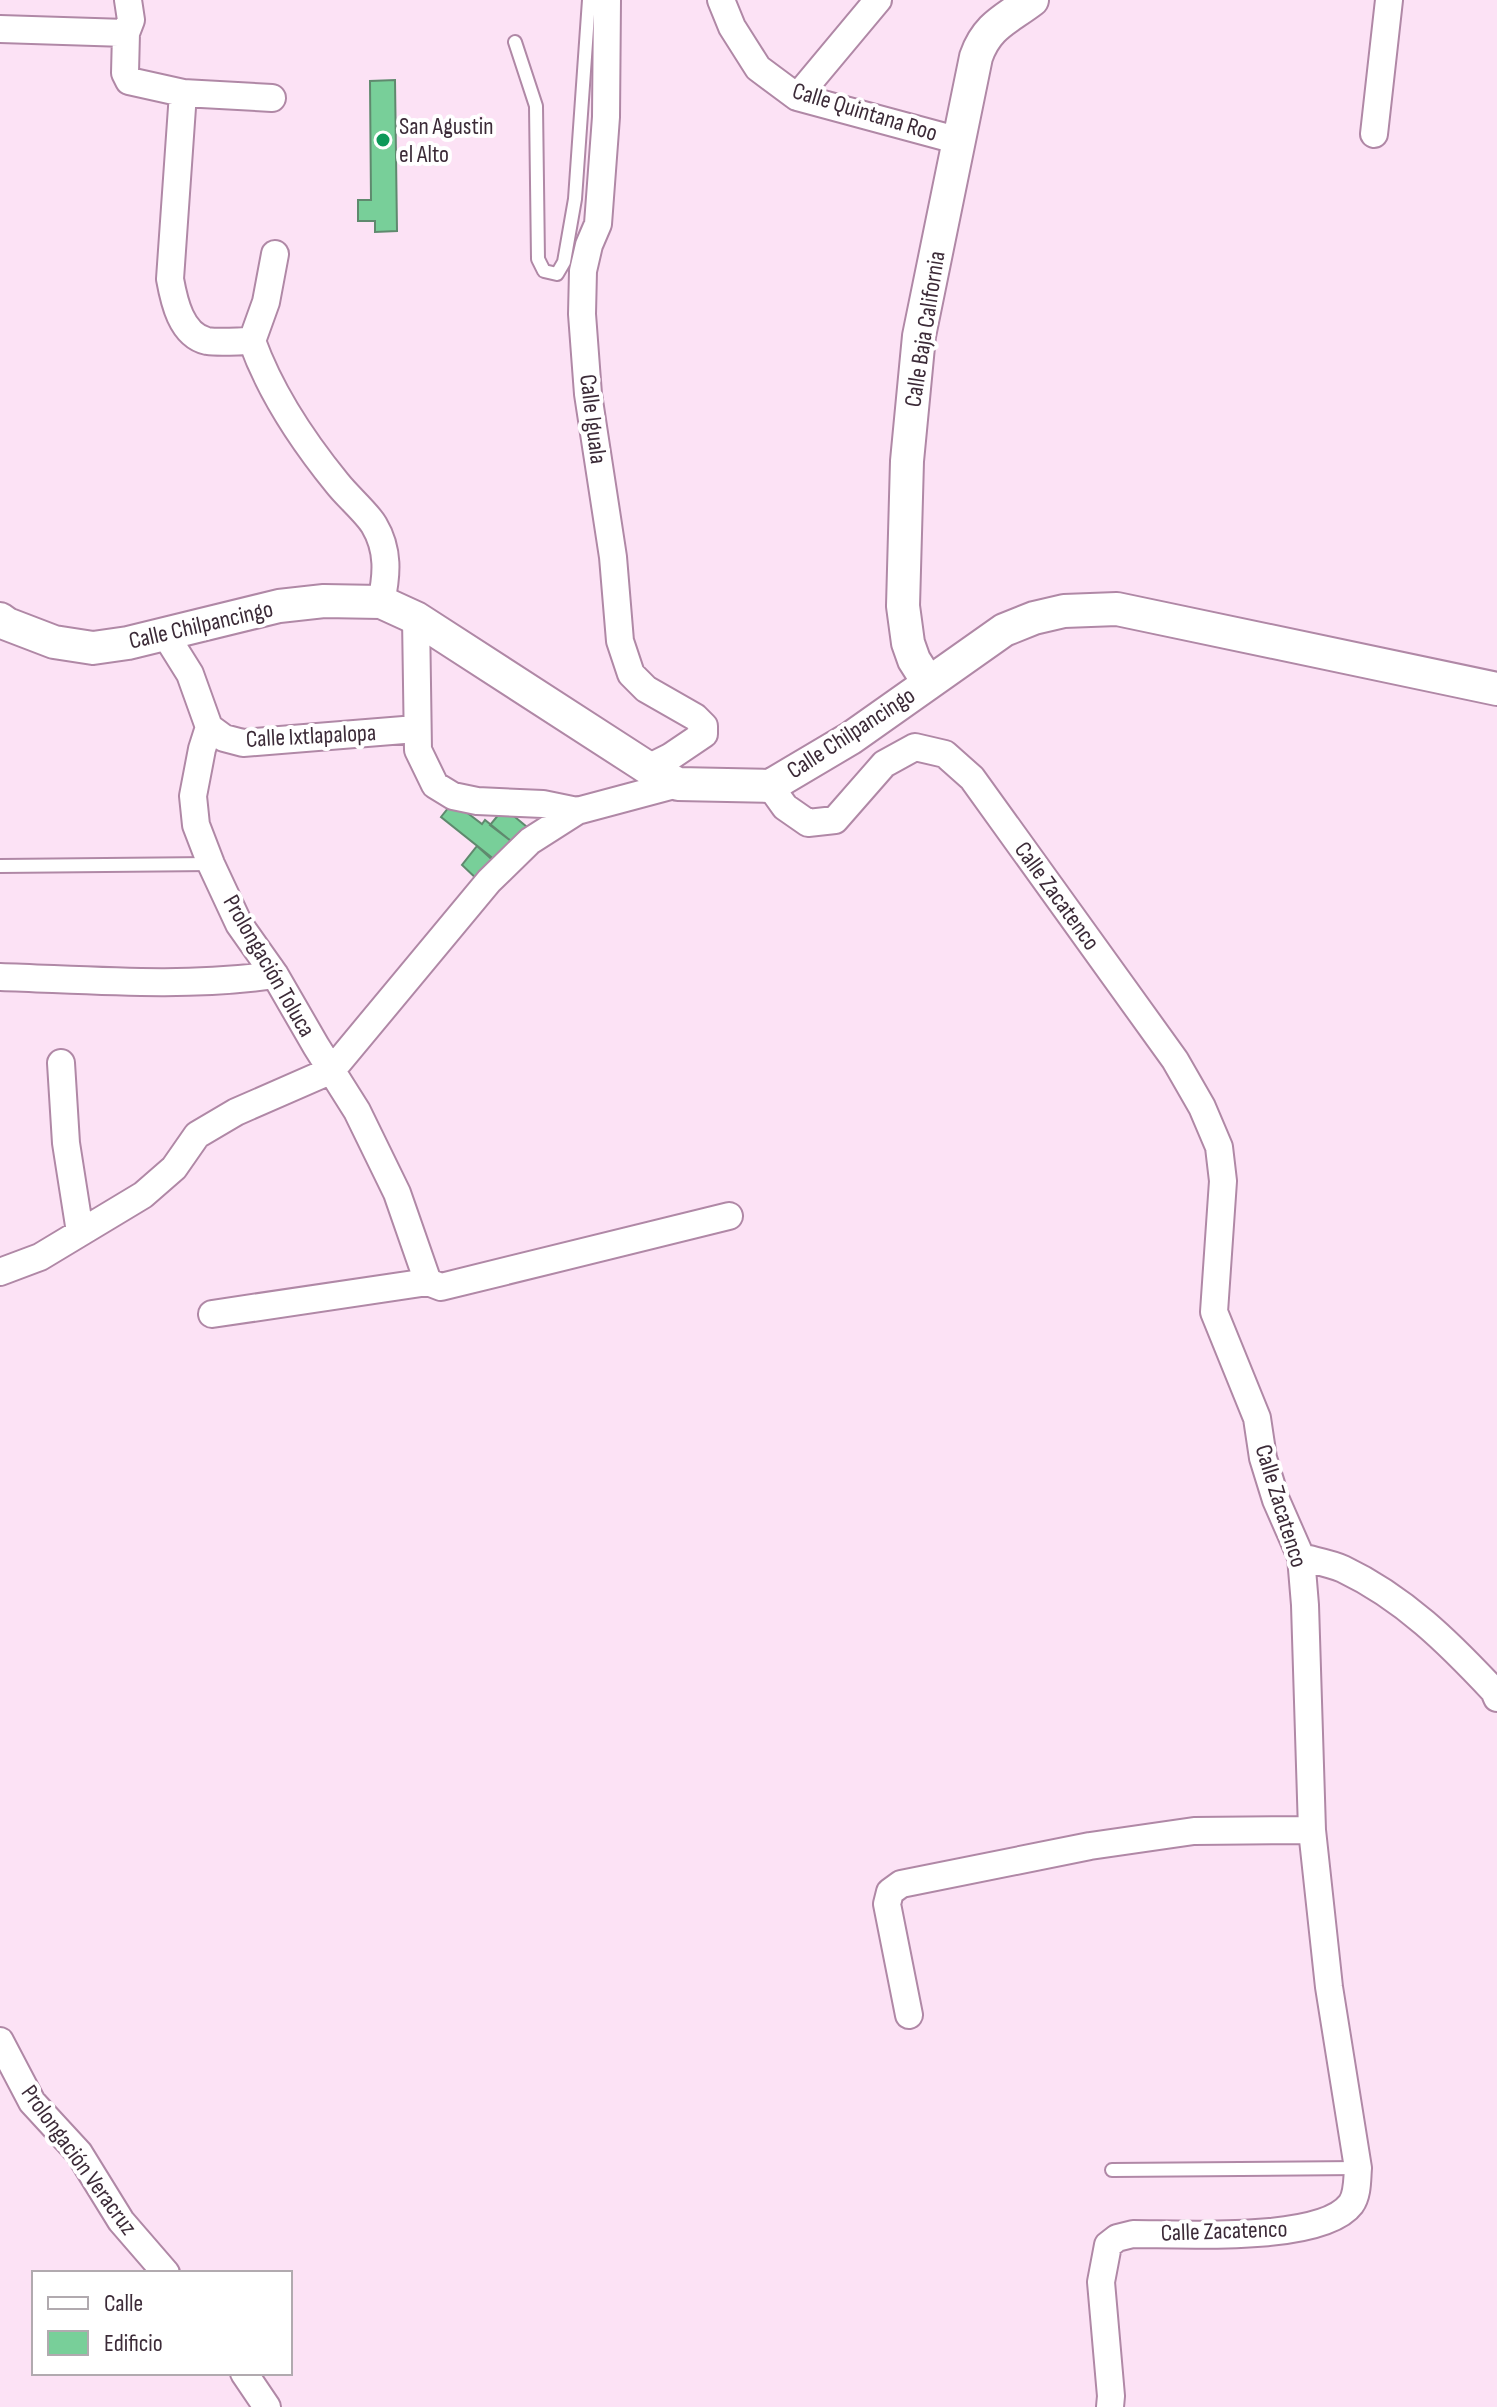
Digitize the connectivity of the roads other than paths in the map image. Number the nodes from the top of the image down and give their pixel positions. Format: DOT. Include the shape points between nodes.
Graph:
graph roads {
  1 [pos="128,0"];
  2 [pos="589,0"];
  3 [pos="607,0"];
  4 [pos="721,0"];
  5 [pos="878,0"];
  6 [pos="1032,0"];
  7 [pos="1389,0"];
  8 [pos="0,29"];
  9 [pos="126,33"];
  10 [pos="515,42"];
  11 [pos="183,93"];
  12 [pos="797,97"];
  13 [pos="272,98"];
  14 [pos="1374,134"];
  15 [pos="960,141"];
  16 [pos="275,254"];
  17 [pos="252,341"];
  18 [pos="381,602"];
  19 [pos="416,618"];
  20 [pos="0,619"];
  21 [pos="165,634"];
  22 [pos="928,682"];
  23 [pos="1497,689"];
  24 [pos="209,727"];
  25 [pos="416,729"];
  26 [pos="648,768"];
  27 [pos="678,784"];
  28 [pos="770,786"];
  29 [pos="577,811"];
  30 [pos="211,864"];
  31 [pos="0,866"];
  32 [pos="275,975"];
  33 [pos="0,977"];
  34 [pos="61,1063"];
  35 [pos="332,1070"];
  36 [pos="729,1216"];
  37 [pos="80,1232"];
  38 [pos="0,1272"];
  39 [pos="428,1282"];
  40 [pos="212,1314"];
  41 [pos="1301,1557"];
  42 [pos="1497,1698"];
  43 [pos="1312,1830"];
  44 [pos="909,2015"];
  45 [pos="0,2041"];
  46 [pos="1358,2168"];
  47 [pos="1112,2170"];
  48 [pos="164,2271"];
  49 [pos="245,2375"];
  50 [pos="267,2407"];
  51 [pos="1110,2407"];
  1 -- 9 [label="street" via="131,20"];
  2 -- 10 [label="lane" via="575,199 564,262 557,274 544,271 538,259 536,106"];
  3 -- 26 [label="street, Calle Iguala" via="598,224 583,271 582,314 620,641 631,674 704,726 704,734"];
  4 -- 12 [label="street, Calle Quintana Roo" via="758,68"];
  5 -- 12 [label="street"];
  6 -- 15 [label="street, Calle Baja California" via="982,40"];
  7 -- 14 [label="street"];
  8 -- 9 [label="street"];
  9 -- 11 [label="street" via="129,81"];
  11 -- 13 [label="street"];
  11 -- 17 [label="street" via="173,298 193,334 207,341"];
  12 -- 15 [label="street, Calle Quintana Roo"];
  15 -- 22 [label="street, Calle Baja California" via="919,336 907,461 903,606 908,643"];
  16 -- 17 [label="street"];
  17 -- 18 [label="street" via="261,368 306,445 373,523 388,573"];
  18 -- 19 [label="street, Calle Chilpancingo"];
  18 -- 21 [label="street, Calle Chilpancingo" via="279,606"];
  19 -- 25 [label="street"];
  19 -- 26 [label="street, Calle Chilpancingo"];
  20 -- 21 [label="street, Calle Chilpancingo" via="54,642 93,648"];
  21 -- 24 [label="street" via="190,674"];
  22 -- 23 [label="street, Calle Chilpancingo" via="1004,630 1034,618 1117,609"];
  22 -- 28 [label="street, Calle Chilpancingo" via="851,738"];
  24 -- 25 [label="street, Calle Ixtlapalopa" via="243,743"];
  24 -- 30 [label="street, Prolongación Toluca" via="193,796 196,825"];
  25 -- 29 [label="street" via="424,767 435,785 453,796"];
  26 -- 27 [label="street, Calle Chilpancingo"];
  27 -- 28 [label="street, Calle Chilpancingo"];
  27 -- 29 [label="street"];
  28 -- 41 [label="street, Calle Zacatenco" via="785,807 808,823 835,820 884,764 915,747 945,754 972,778 1175,1060 1219,1147 1223,1181 1214,1312 1257,1418 1276,1500"];
  29 -- 35 [label="street" via="530,841 489,881"];
  30 -- 31 [label="lane"];
  30 -- 32 [label="street, Prolongación Toluca" via="239,924"];
  32 -- 33 [label="street" via="170,982"];
  32 -- 35 [label="street, Prolongación Toluca"];
  34 -- 37 [label="street"];
  35 -- 37 [label="street" via="197,1135 174,1168 143,1195"];
  35 -- 39 [label="street, Prolongación Toluca" via="397,1193"];
  36 -- 39 [label="street" via="441,1287"];
  37 -- 38 [label="street" via="40,1257"];
  39 -- 40 [label="street"];
  41 -- 42 [label="street" via="1341,1568 1395,1599 1445,1639"];
  41 -- 43 [label="street, Calle Zacatenco"];
  43 -- 44 [label="street" via="1194,1831 901,1884 890,1892 887,1904"];
  43 -- 46 [label="street, Calle Zacatenco" via="1329,1987"];
  45 -- 48 [label="street, Prolongación Veracruz" via="32,2102 79,2153 121,2221"];
  46 -- 47 [label="lane"];
  46 -- 51 [label="street, Calle Zacatenco" via="1351,2203 1333,2220 1285,2231 1133,2234 1108,2245 1101,2282"];
  49 -- 50 [label="street"];
}
